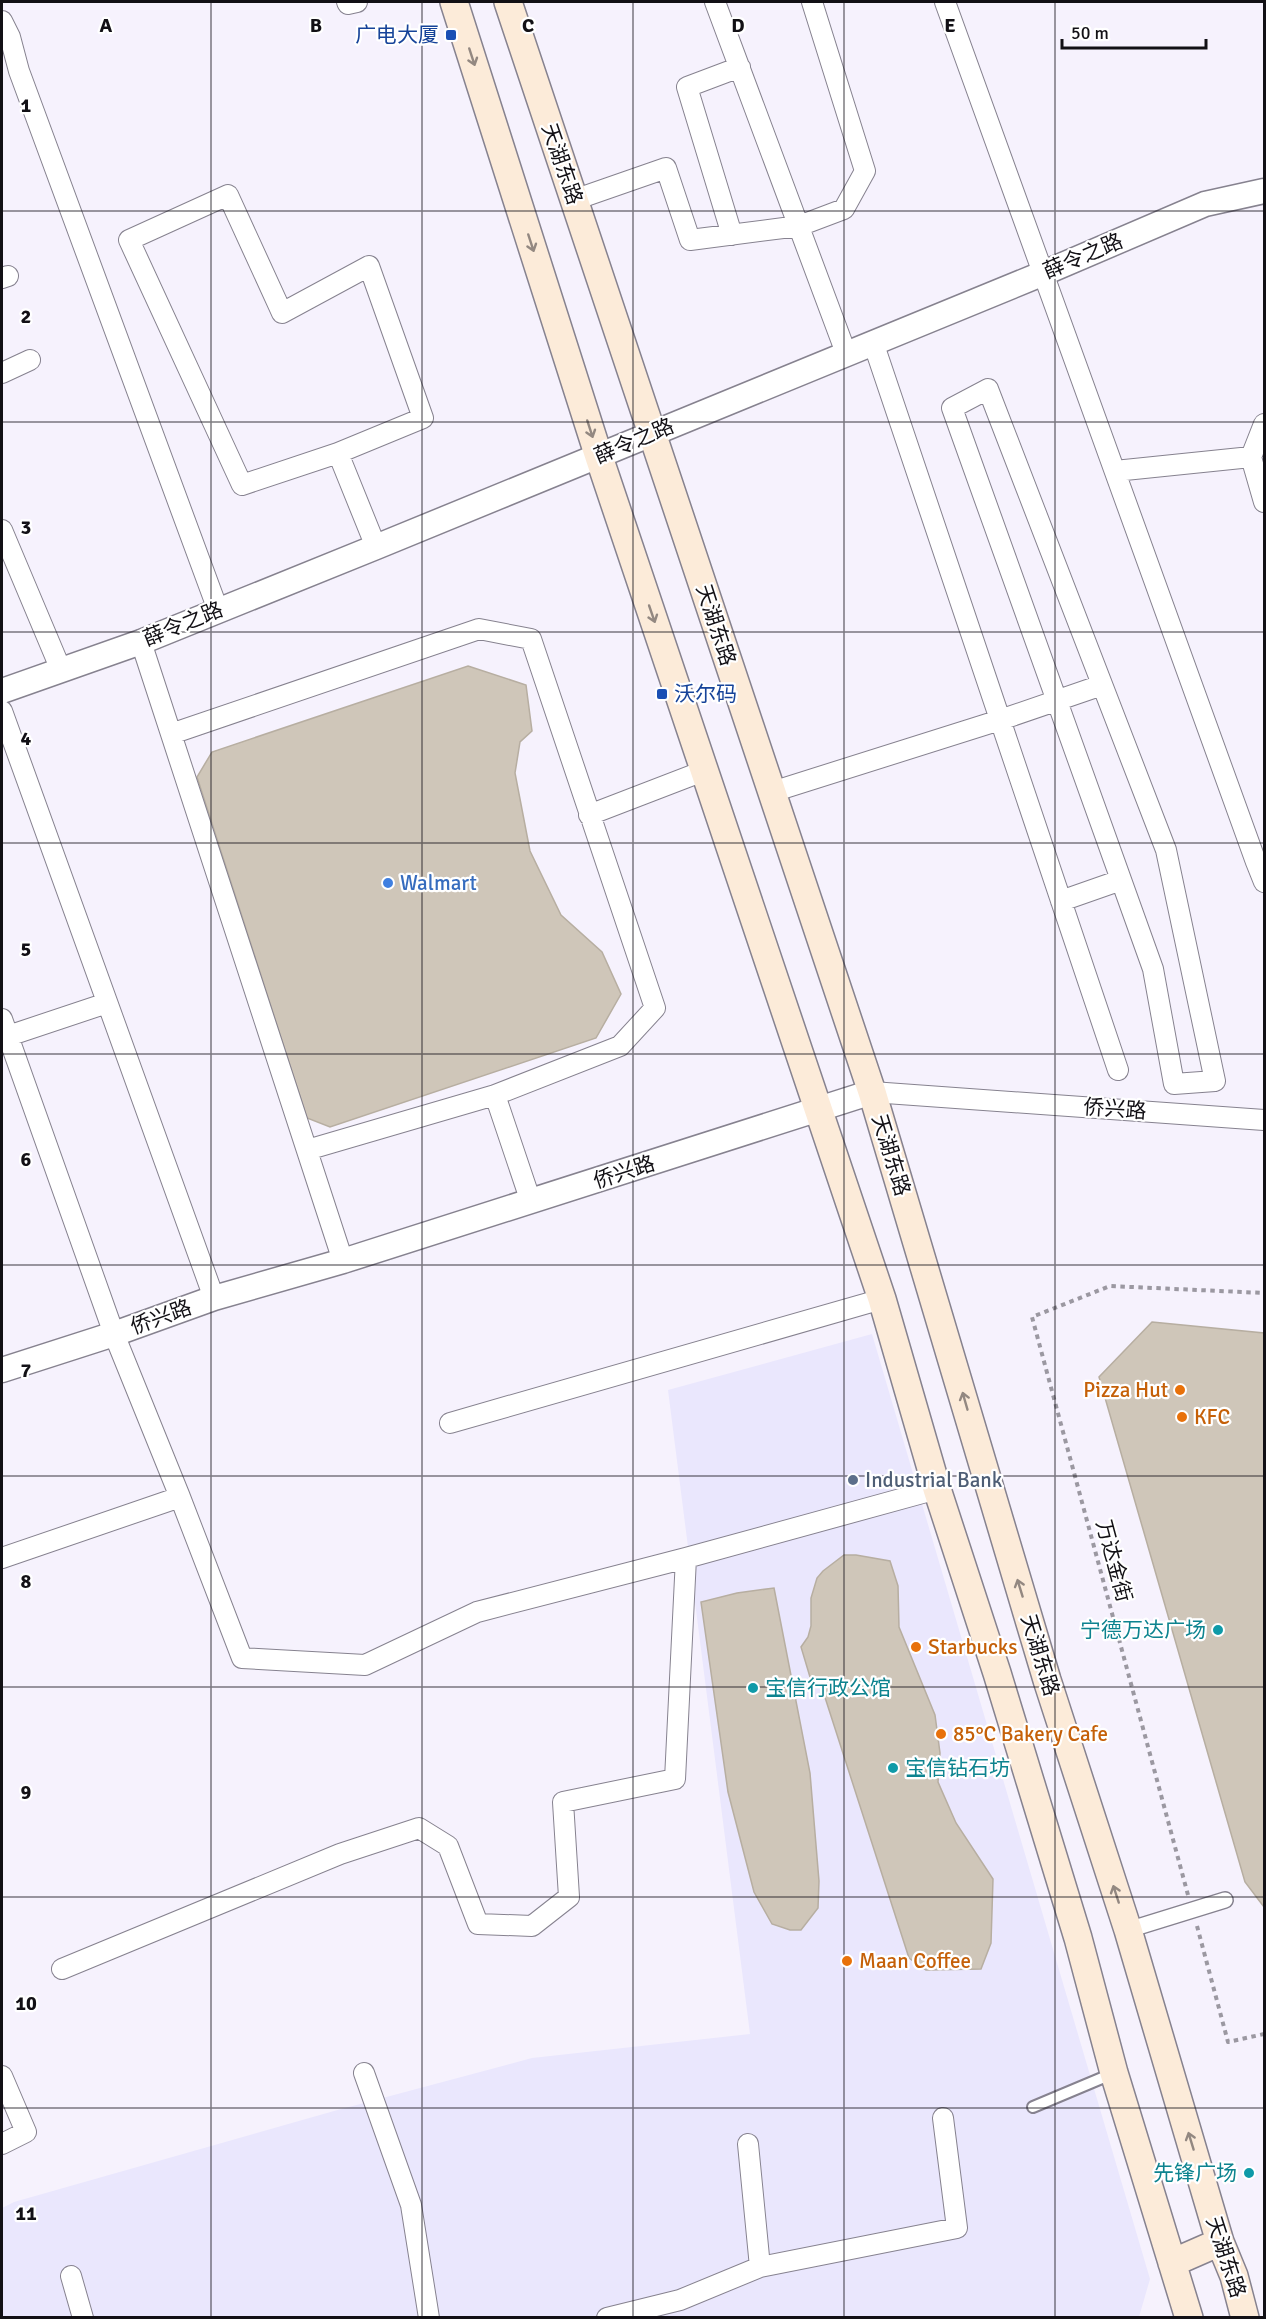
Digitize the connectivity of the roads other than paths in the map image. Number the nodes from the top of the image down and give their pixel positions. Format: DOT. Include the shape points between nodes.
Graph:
graph roads {
  1 [pos="347,2"];
  2 [pos="357,2"];
  3 [pos="454,2"];
  4 [pos="715,2"];
  5 [pos="812,2"];
  6 [pos="945,2"];
  7 [pos="514,4"];
  8 [pos="2,21"];
  9 [pos="740,67"];
  10 [pos="1264,191"];
  11 [pos="574,200"];
  12 [pos="799,226"];
  13 [pos="732,235"];
  14 [pos="1044,273"];
  15 [pos="873,342"];
  16 [pos="846,353"];
  17 [pos="30,360"];
  18 [pos="2,373"];
  19 [pos="1264,424"];
  20 [pos="652,433"];
  21 [pos="338,453"];
  22 [pos="599,457"];
  23 [pos="1251,457"];
  24 [pos="1115,471"];
  25 [pos="1264,502"];
  26 [pos="2,530"];
  27 [pos="376,547"];
  28 [pos="218,610"];
  29 [pos="141,642"];
  30 [pos="61,670"];
  31 [pos="1102,685"];
  32 [pos="2,691"];
  33 [pos="1057,701"];
  34 [pos="2,711"];
  35 [pos="1000,720"];
  36 [pos="171,734"];
  37 [pos="706,770"];
  38 [pos="772,792"];
  39 [pos="589,815"];
  40 [pos="1121,880"];
  41 [pos="1264,882"];
  42 [pos="1061,901"];
  43 [pos="107,1003"];
  44 [pos="4,1031"];
  45 [pos="1118,1070"];
  46 [pos="872,1092"];
  47 [pos="495,1095"];
  48 [pos="820,1109"];
  49 [pos="1264,1120"];
  50 [pos="307,1150"];
  51 [pos="531,1202"];
  52 [pos="343,1261"];
  53 [pos="214,1298"];
  54 [pos="882,1299"];
  55 [pos="114,1334"];
  56 [pos="2,1370"];
  57 [pos="450,1423"];
  58 [pos="937,1489"];
  59 [pos="180,1497"];
  60 [pos="2,1558"];
  61 [pos="686,1558"];
  62 [pos="1225,1900"];
  63 [pos="1128,1930"];
  64 [pos="62,1969"];
  65 [pos="364,2073"];
  66 [pos="1114,2073"];
  67 [pos="2,2076"];
  68 [pos="1033,2107"];
  69 [pos="944,2118"];
  70 [pos="2,2144"];
  71 [pos="748,2144"];
  72 [pos="1220,2242"];
  73 [pos="760,2267"];
  74 [pos="1174,2269"];
  75 [pos="71,2276"];
  76 [pos="1234,2276"];
  77 [pos="1264,2313"];
  78 [pos="83,2318"];
  79 [pos="429,2318"];
  80 [pos="607,2318"];
  81 [pos="1174,2318"];
  82 [pos="1189,2318"];
  83 [pos="1245,2318"];
  1 -- 2 [label="street"];
  3 -- 22 [label="main road, one-way"];
  4 -- 9 [label="street"];
  5 -- 12 [label="street" via="865,171 844,209"];
  6 -- 14 [label="street"];
  7 -- 11 [label="main road, 天湖东路"];
  8 -- 28 [label="street"];
  9 -- 12 [label="street"];
  9 -- 13 [label="street" via="687,87"];
  10 -- 14 [label="street, 薛令之路" via="1205,204"];
  11 -- 13 [label="street" via="666,168 690,240"];
  11 -- 20 [label="main road, 天湖东路"];
  12 -- 13 [label="street"];
  12 -- 16 [label="street"];
  14 -- 15 [label="street, 薛令之路"];
  14 -- 24 [label="street"];
  15 -- 16 [label="street, 薛令之路"];
  15 -- 35 [label="street"];
  16 -- 20 [label="street, 薛令之路"];
  17 -- 18 [label="street"];
  19 -- 23 [label="street"];
  20 -- 22 [label="street, 薛令之路"];
  20 -- 38 [label="main road, 天湖东路"];
  21 -- 21 [label="street" via="242,485 129,240 228,195 282,313 369,266 423,418"];
  21 -- 27 [label="street"];
  22 -- 27 [label="street, 薛令之路"];
  22 -- 37 [label="main road, one-way"];
  23 -- 24 [label="street"];
  23 -- 25 [label="street"];
  24 -- 41 [label="street"];
  26 -- 30 [label="street"];
  27 -- 28 [label="street, 薛令之路"];
  28 -- 29 [label="street, 薛令之路"];
  29 -- 30 [label="street, 薛令之路"];
  29 -- 36 [label="street"];
  30 -- 32 [label="street, 薛令之路"];
  31 -- 33 [label="street"];
  31 -- 33 [label="street" via="988,389 952,408"];
  31 -- 40 [label="street" via="1166,850 1215,1081 1174,1084 1153,969"];
  33 -- 35 [label="street"];
  33 -- 40 [label="street"];
  34 -- 43 [label="street"];
  35 -- 38 [label="street"];
  35 -- 42 [label="street"];
  36 -- 39 [label="street" via="479,630 531,639"];
  36 -- 50 [label="street"];
  37 -- 39 [label="street"];
  37 -- 48 [label="main road"];
  38 -- 46 [label="main road, 天湖东路"];
  39 -- 47 [label="street" via="655,1008 620,1046"];
  40 -- 42 [label="street"];
  42 -- 45 [label="street"];
  43 -- 44 [label="street"];
  43 -- 53 [label="street"];
  44 -- 55 [label="street"];
  46 -- 48 [label="street, 侨兴路"];
  46 -- 49 [label="street, 侨兴路"];
  63 -- 46 [label="main road, 天湖东路, one-way" via="1047,1680"];
  47 -- 50 [label="street"];
  47 -- 51 [label="street"];
  48 -- 51 [label="street, 侨兴路"];
  48 -- 54 [label="main road"];
  50 -- 52 [label="street"];
  51 -- 52 [label="street, 侨兴路"];
  52 -- 53 [label="street, 侨兴路"];
  53 -- 55 [label="street, 侨兴路"];
  54 -- 57 [label="street"];
  54 -- 58 [label="main road"];
  55 -- 56 [label="street, 侨兴路"];
  55 -- 59 [label="street"];
  58 -- 61 [label="street"];
  58 -- 66 [label="main road" via="1074,1927"];
  59 -- 60 [label="street"];
  59 -- 61 [label="street" via="242,1658 365,1665 477,1612"];
  61 -- 64 [label="street" via="675,1779 563,1802 569,1897 532,1926 478,1924 448,1846 419,1828 340,1854"];
  62 -- 63 [label="street"];
  72 -- 63 [label="main road, 天湖东路, one-way"];
  65 -- 79 [label="street" via="411,2205"];
  66 -- 68 [label="lane"];
  66 -- 74 [label="main road"];
  67 -- 70 [label="street" via="26,2132"];
  69 -- 73 [label="street" via="957,2228"];
  71 -- 73 [label="street"];
  72 -- 74 [label="main road"];
  72 -- 76 [label="main road, 天湖东路"];
  73 -- 80 [label="street" via="680,2300"];
  74 -- 81 [label="main road"];
  74 -- 82 [label="main road"];
  75 -- 78 [label="street"];
  76 -- 77 [label="main road"];
  76 -- 83 [label="main road, 天湖东路"];
}
